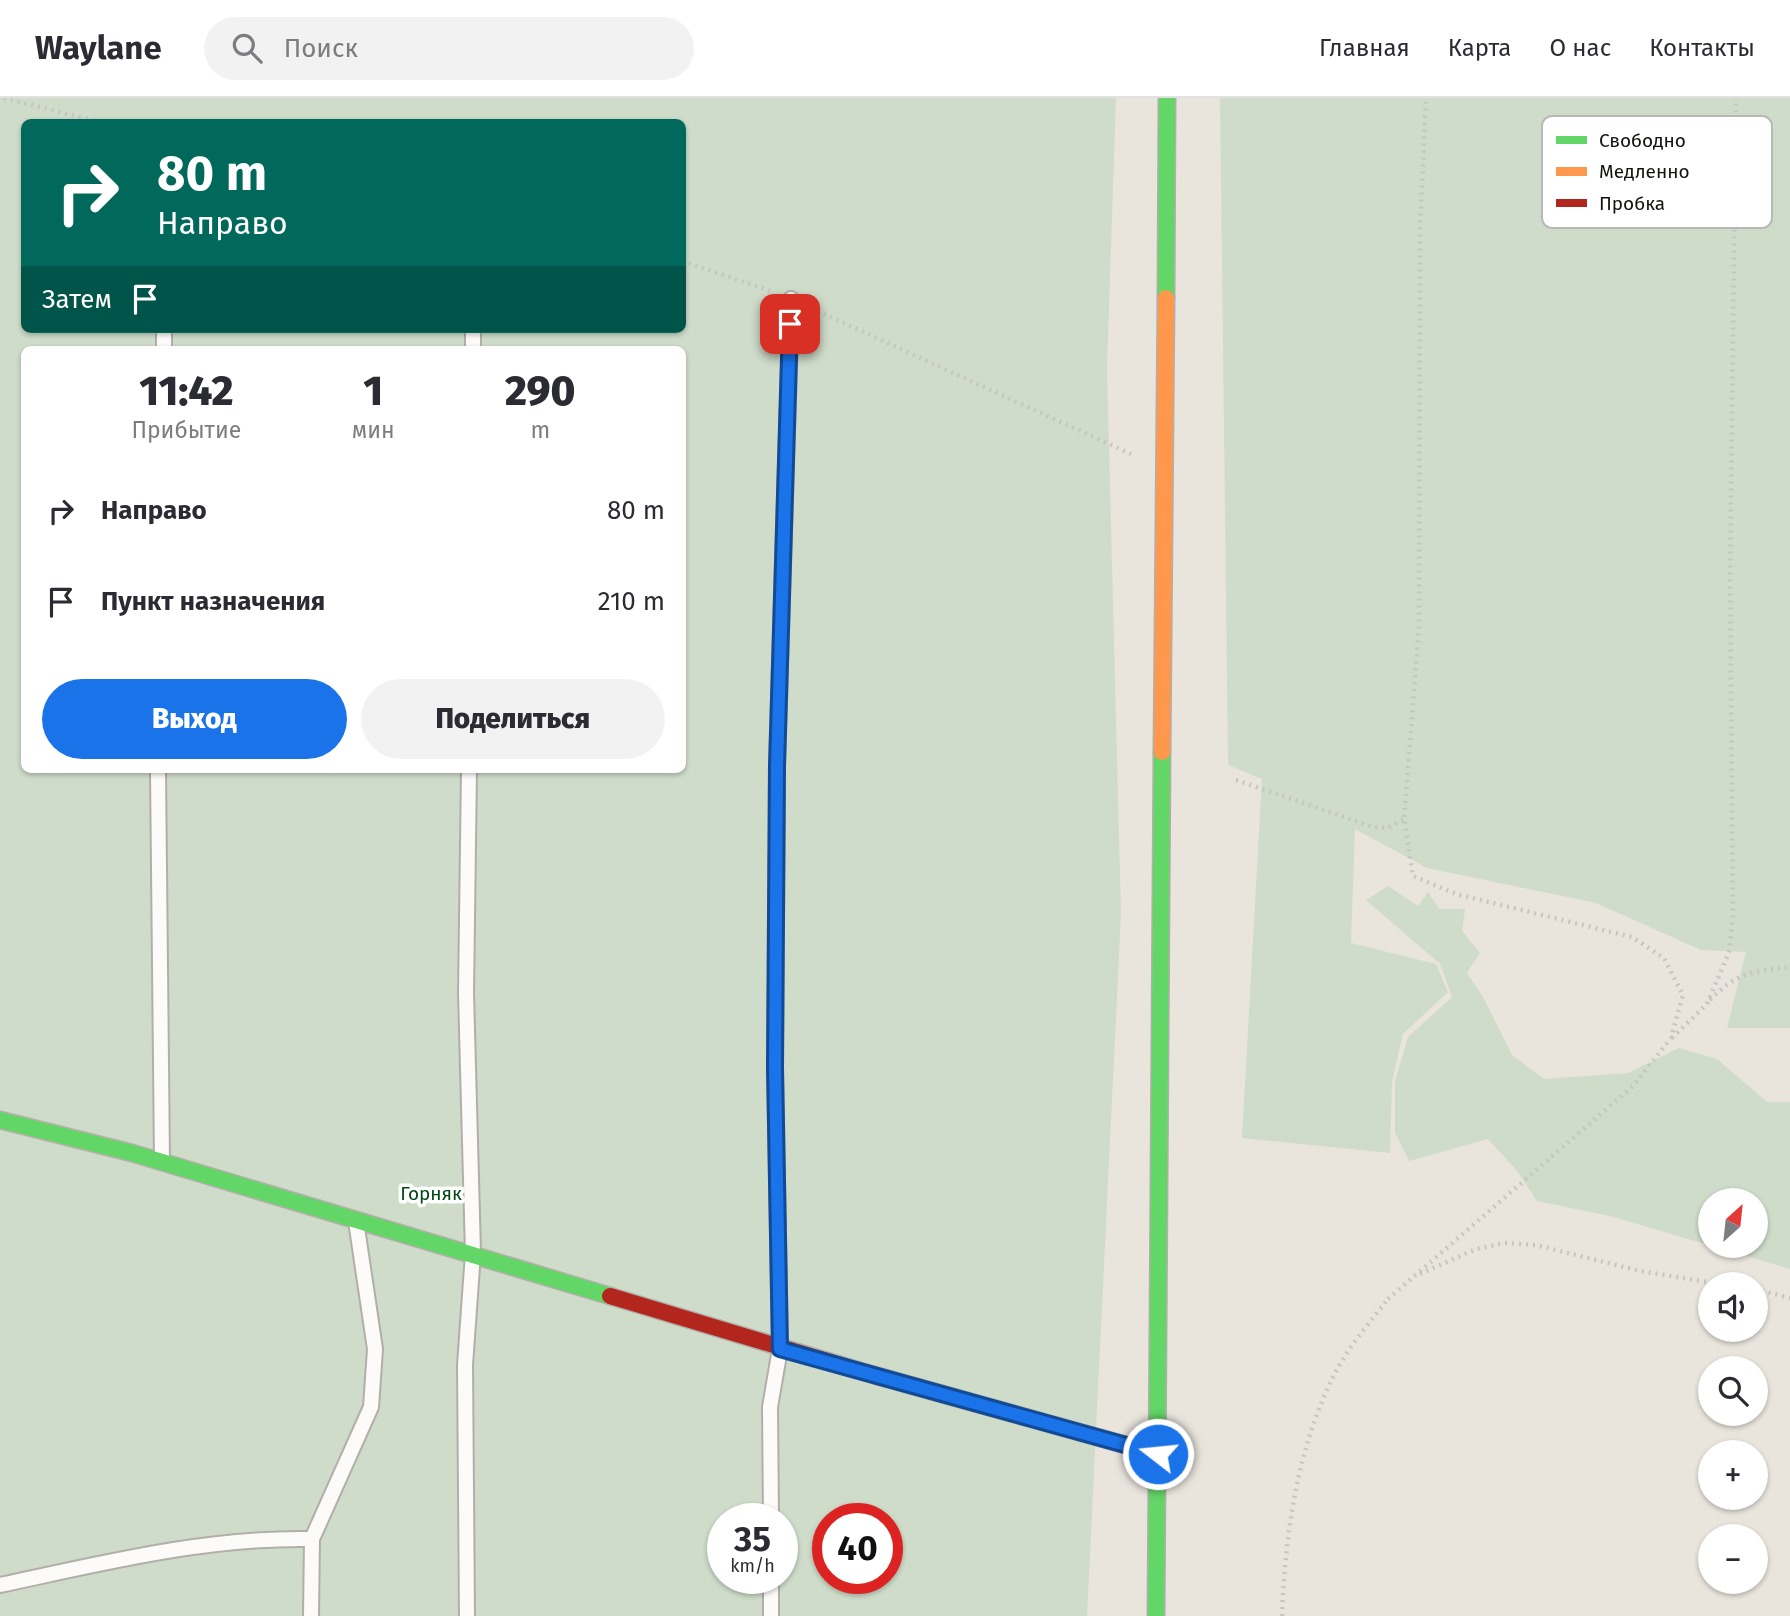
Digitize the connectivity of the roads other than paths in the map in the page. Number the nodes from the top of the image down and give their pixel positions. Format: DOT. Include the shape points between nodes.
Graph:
graph roads {
  1 [pos="1167,98"];
  2 [pos="791,299"];
  3 [pos="158,773"];
  4 [pos="469,773"];
  5 [pos="0,1120"];
  6 [pos="162,1162"];
  7 [pos="356,1220"];
  8 [pos="473,1253"];
  9 [pos="780,1349"];
  10 [pos="1158,1454"];
  11 [pos="771,1503"];
  12 [pos="312,1539"];
  13 [pos="0,1585"];
  14 [pos="771,1594"];
  15 [pos="311,1616"];
  16 [pos="467,1616"];
  17 [pos="771,1616"];
  18 [pos="1156,1616"];
  1 -- 10 [label="main road"];
  2 -- 9 [label="lane" via="777,766 775,1068"];
  3 -- 6 [label="lane"];
  4 -- 8 [label="lane" via="466,993"];
  5 -- 6 [label="main road"];
  6 -- 7 [label="main road"];
  7 -- 8 [label="main road"];
  7 -- 12 [label="lane" via="375,1349 371,1407"];
  8 -- 9 [label="main road"];
  8 -- 16 [label="lane" via="466,1365"];
  9 -- 10 [label="main road"];
  9 -- 11 [label="lane" via="770,1407"];
  10 -- 18 [label="main road"];
  12 -- 13 [label="lane" via="269,1538 176,1548"];
  12 -- 15 [label="lane"];
  14 -- 17 [label="lane"];
}
